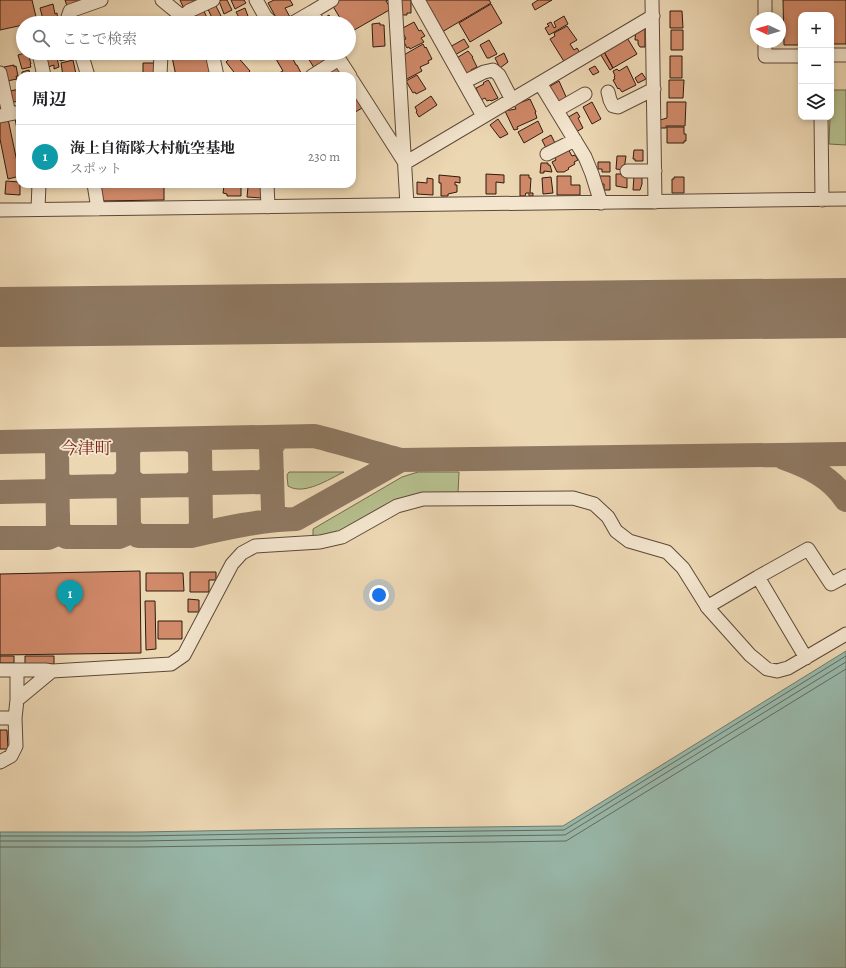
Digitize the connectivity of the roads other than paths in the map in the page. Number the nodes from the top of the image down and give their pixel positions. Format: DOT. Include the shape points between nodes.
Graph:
graph roads {
  1 [pos="101,0"];
  2 [pos="162,0"];
  3 [pos="213,0"];
  4 [pos="256,0"];
  5 [pos="332,0"];
  6 [pos="395,0"];
  7 [pos="418,0"];
  8 [pos="652,0"];
  9 [pos="765,0"];
  10 [pos="765,12"];
  11 [pos="68,16"];
  12 [pos="182,16"];
  13 [pos="188,16"];
  14 [pos="265,16"];
  15 [pos="317,16"];
  16 [pos="652,16"];
  17 [pos="765,48"];
  18 [pos="834,55"];
  19 [pos="846,55"];
  20 [pos="798,56"];
  21 [pos="41,60"];
  22 [pos="83,60"];
  23 [pos="161,60"];
  24 [pos="214,60"];
  25 [pos="332,60"];
  26 [pos="340,60"];
  27 [pos="43,72"];
  28 [pos="87,72"];
  29 [pos="160,72"];
  30 [pos="216,72"];
  31 [pos="317,72"];
  32 [pos="347,72"];
  33 [pos="0,73"];
  34 [pos="464,82"];
  35 [pos="540,83"];
  36 [pos="356,86"];
  37 [pos="654,89"];
  38 [pos="608,92"];
  39 [pos="585,94"];
  40 [pos="512,100"];
  41 [pos="557,110"];
  42 [pos="10,114"];
  43 [pos="483,116"];
  44 [pos="821,120"];
  45 [pos="575,140"];
  46 [pos="547,154"];
  47 [pos="405,163"];
  48 [pos="627,171"];
  49 [pos="655,171"];
  50 [pos="39,188"];
  51 [pos="95,188"];
  52 [pos="267,188"];
  53 [pos="822,200"];
  54 [pos="846,200"];
  55 [pos="655,202"];
  56 [pos="601,203"];
  57 [pos="407,204"];
  58 [pos="268,207"];
  59 [pos="38,209"];
  60 [pos="98,209"];
  61 [pos="0,210"];
  62 [pos="846,576"];
  63 [pos="758,577"];
  64 [pos="707,607"];
  65 [pos="846,634"];
  66 [pos="806,658"];
  67 [pos="0,670"];
  68 [pos="16,670"];
  69 [pos="52,671"];
  70 [pos="17,700"];
  71 [pos="0,718"];
  72 [pos="15,718"];
  73 [pos="0,762"];
  1 -- 11 [label="street" via="70,11"];
  2 -- 12 [label="street"];
  3 -- 13 [label="street" via="189,11"];
  4 -- 14 [label="street"];
  5 -- 15 [label="street"];
  6 -- 47 [label="street"];
  7 -- 34 [label="street"];
  8 -- 16 [label="street"];
  9 -- 10 [label="street"];
  16 -- 35 [label="street"];
  16 -- 37 [label="street"];
  17 -- 20 [label="street" via="765,56"];
  18 -- 19 [label="street"];
  21 -- 27 [label="street"];
  22 -- 28 [label="street"];
  23 -- 29 [label="street"];
  24 -- 30 [label="street"];
  25 -- 31 [label="street"];
  26 -- 32 [label="street"];
  33 -- 42 [label="street"];
  34 -- 40 [label="street" via="493,70 499,75"];
  34 -- 43 [label="street"];
  35 -- 40 [label="street"];
  35 -- 41 [label="street"];
  36 -- 47 [label="street"];
  37 -- 38 [label="street" via="618,108 613,106"];
  37 -- 49 [label="street"];
  39 -- 41 [label="street"];
  40 -- 43 [label="street"];
  41 -- 45 [label="street"];
  43 -- 47 [label="street"];
  44 -- 53 [label="street"];
  45 -- 46 [label="street"];
  45 -- 56 [label="street" via="588,163"];
  47 -- 57 [label="street"];
  48 -- 49 [label="street"];
  49 -- 55 [label="street"];
  50 -- 59 [label="street"];
  51 -- 60 [label="street"];
  52 -- 58 [label="street"];
  53 -- 54 [label="street"];
  53 -- 55 [label="street"];
  55 -- 56 [label="street"];
  56 -- 57 [label="street"];
  57 -- 58 [label="street"];
  58 -- 60 [label="street"];
  59 -- 60 [label="street"];
  59 -- 61 [label="street"];
  62 -- 63 [label="street" via="831,584 808,549"];
  63 -- 64 [label="street"];
  63 -- 66 [label="street"];
  64 -- 66 [label="street" via="767,669 777,671 788,668"];
  64 -- 69 [label="street" via="683,568 667,552 629,541 616,531 608,517 594,504 573,498 423,499 397,506 342,537 320,542 255,546 242,553 232,564 184,655 171,664"];
  65 -- 66 [label="street"];
  67 -- 68 [label="street"];
  68 -- 69 [label="street"];
  68 -- 70 [label="street"];
  69 -- 70 [label="street"];
  70 -- 72 [label="street"];
  71 -- 72 [label="street"];
  72 -- 73 [label="street" via="16,746 11,756"];
}
